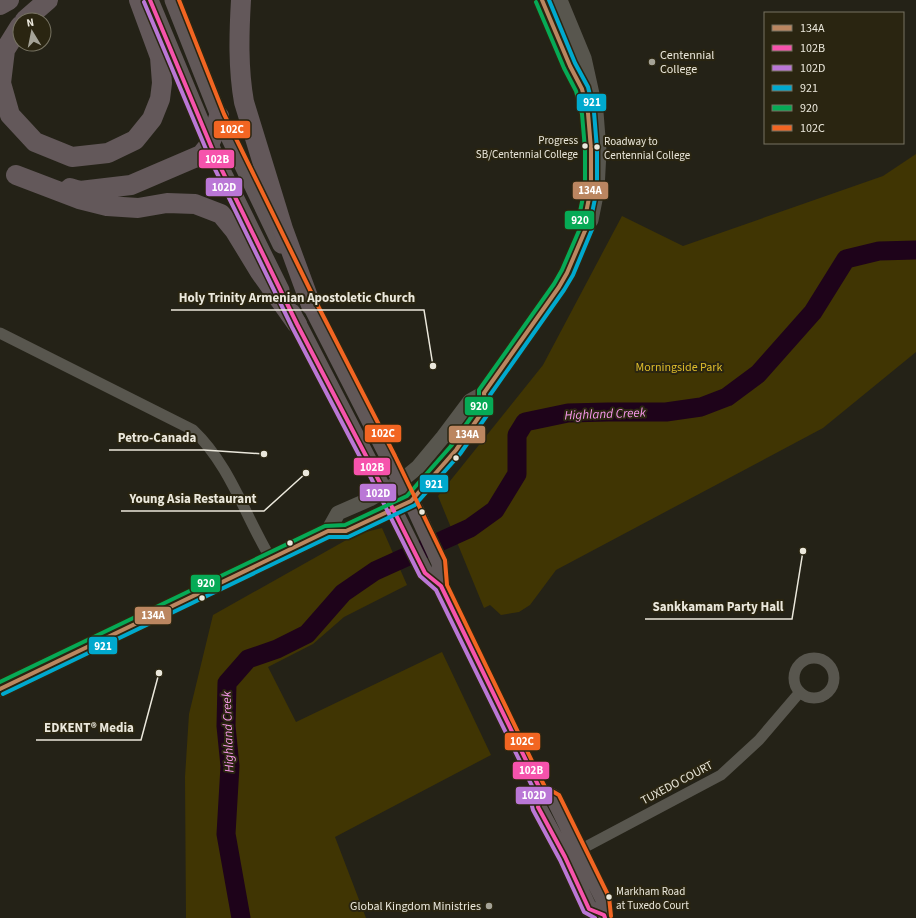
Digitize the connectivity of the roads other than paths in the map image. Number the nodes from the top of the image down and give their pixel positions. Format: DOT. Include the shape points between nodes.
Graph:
graph roads {
  1 [pos="9,0"];
  2 [pos="48,0"];
  3 [pos="139,0"];
  4 [pos="150,0"];
  5 [pos="173,0"];
  6 [pos="241,0"];
  7 [pos="542,0"];
  8 [pos="560,0"];
  9 [pos="0,5"];
  10 [pos="34,12"];
  11 [pos="12,39"];
  12 [pos="587,87"];
  13 [pos="219,116"];
  14 [pos="210,144"];
  15 [pos="8,173"];
  16 [pos="311,305"];
  17 [pos="297,324"];
  18 [pos="0,333"];
  19 [pos="484,393"];
  20 [pos="401,482"];
  21 [pos="384,491"];
  22 [pos="410,502"];
  23 [pos="393,509"];
  24 [pos="328,531"];
  25 [pos="270,559"];
  26 [pos="441,586"];
  27 [pos="0,689"];
  28 [pos="800,692"];
  29 [pos="572,853"];
  30 [pos="605,917"];
  1 -- 9 [label="highway"];
  2 -- 10 [label="highway"];
  3 -- 11 [label="highway" via="160,56 160,99 152,119 134,140 108,153 72,157 35,142 10,115 1,83 5,50"];
  4 -- 14 [label="main road"];
  5 -- 13 [label="main road"];
  6 -- 16 [label="highway" via="238,34 244,102"];
  7 -- 12 [label="main road" via="570,66"];
  8 -- 12 [label="main road" via="584,58"];
  12 -- 19 [label="main road" via="596,112 599,151 597,190 591,220 559,287"];
  13 -- 14 [label="highway"];
  13 -- 16 [label="main road"];
  14 -- 15 [label="highway" via="201,155 131,185 80,191"];
  14 -- 17 [label="main road"];
  15 -- 17 [label="highway" via="79,199 107,206 138,208 167,203 195,204 221,214 236,231 260,272"];
  16 -- 20 [label="main road"];
  17 -- 21 [label="main road"];
  18 -- 25 [label="street" via="193,430 220,462"];
  19 -- 20 [label="main road" via="470,401 418,467"];
  19 -- 22 [label="main road" via="485,408 456,450"];
  20 -- 21 [label="main road"];
  20 -- 22 [label="main road"];
  21 -- 23 [label="main road"];
  21 -- 24 [label="main road" via="338,514"];
  22 -- 23 [label="main road"];
  22 -- 26 [label="main road" via="440,563"];
  23 -- 24 [label="main road" via="346,530"];
  23 -- 26 [label="main road" via="425,573"];
  24 -- 25 [label="main road"];
  25 -- 27 [label="main road"];
  26 -- 29 [label="main road" via="541,791 554,798"];
  28 -- 29 [label="street, TUXEDO COURT" via="759,740 721,775"];
  29 -- 30 [label="main road" via="604,900"];
}
